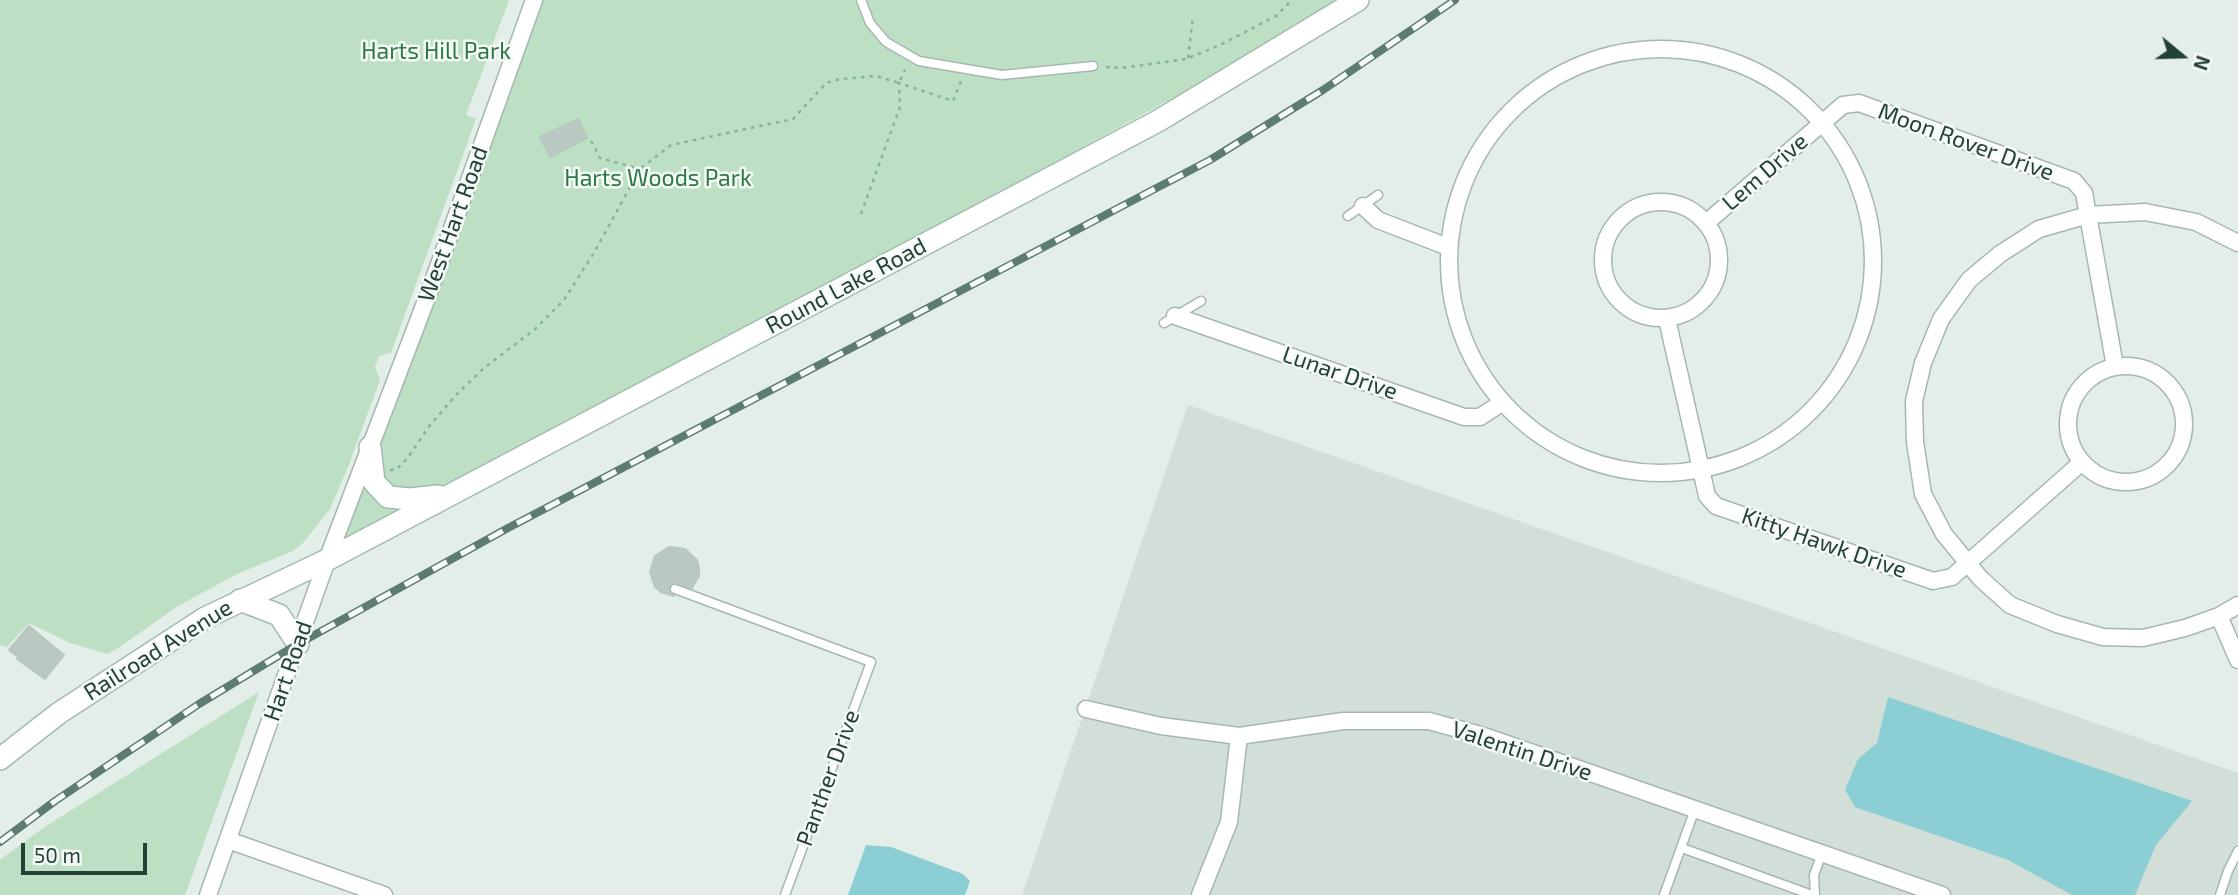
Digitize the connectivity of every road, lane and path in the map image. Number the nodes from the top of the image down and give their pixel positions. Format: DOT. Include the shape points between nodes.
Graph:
graph roads {
  1 [pos="534,0"];
  2 [pos="861,0"];
  3 [pos="1292,0"];
  4 [pos="1358,0"];
  5 [pos="1193,17"];
  6 [pos="1188,58"];
  7 [pos="1093,66"];
  8 [pos="905,70"];
  9 [pos="961,81"];
  10 [pos="900,83"];
  11 [pos="1825,121"];
  12 [pos="591,141"];
  13 [pos="640,169"];
  14 [pos="1378,195"];
  15 [pos="1363,206"];
  16 [pos="861,214"];
  17 [pos="2088,215"];
  18 [pos="1348,216"];
  19 [pos="1706,223"];
  20 [pos="2238,243"];
  21 [pos="1448,247"];
  22 [pos="1201,301"];
  23 [pos="1169,319"];
  24 [pos="1667,319"];
  25 [pos="2115,366"];
  26 [pos="1503,402"];
  27 [pos="370,447"];
  28 [pos="2082,462"];
  29 [pos="1702,469"];
  30 [pos="383,471"];
  31 [pos="451,495"];
  32 [pos="327,560"];
  33 [pos="1967,563"];
  34 [pos="675,589"];
  35 [pos="240,600"];
  36 [pos="2238,605"];
  37 [pos="2219,617"];
  38 [pos="298,644"];
  39 [pos="2238,660"];
  40 [pos="1086,709"];
  41 [pos="1239,736"];
  42 [pos="0,759"];
  43 [pos="1695,809"];
  44 [pos="228,840"];
  45 [pos="1682,848"];
  46 [pos="2238,851"];
  47 [pos="1822,853"];
  48 [pos="208,895"];
  49 [pos="384,895"];
  50 [pos="785,895"];
  51 [pos="1200,895"];
  52 [pos="1664,895"];
  53 [pos="1813,895"];
  54 [pos="1942,895"];
  55 [pos="2220,895"];
  1 -- 27 [label="street, West Hart Road"];
  2 -- 7 [label="lane" via="870,23 886,42 919,61 1002,75"];
  3 -- 6 [label="path" via="1276,16"];
  4 -- 31 [label="main road, Round Lake Road" via="1158,121"];
  5 -- 6 [label="path"];
  6 -- 7 [label="path" via="1121,68"];
  8 -- 10 [label="path"];
  9 -- 10 [label="path" via="953,102"];
  10 -- 13 [label="path" via="876,76 826,83 793,119 671,145"];
  10 -- 16 [label="path" via="900,107"];
  11 -- 17 [label="street, Moon Rover Drive" via="1843,105 1859,103 2074,181 2084,193"];
  11 -- 19 [label="street, Lem Drive"];
  11 -- 21 [label="street" via="1800,98 1760,73 1718,56 1670,48 1620,54 1563,74 1524,98 1498,125 1475,158 1456,204"];
  11 -- 29 [label="street" via="1854,171 1868,210 1874,251 1870,293 1856,340 1836,383 1808,415 1774,443"];
  12 -- 13 [label="path" via="600,158"];
  13 -- 30 [label="path" via="564,300 456,395 397,468"];
  14 -- 15 [label="lane"];
  15 -- 18 [label="lane"];
  15 -- 21 [label="street" via="1378,220"];
  17 -- 20 [label="street" via="2145,212 2196,222"];
  17 -- 25 [label="street, Moon Rover Drive"];
  17 -- 33 [label="street" via="2039,229 1969,280 1941,318 1923,362 1914,401 1923,494 1944,534"];
  19 -- 24 [label="street, Lem Drive" via="1715,238 1718,274 1699,304"];
  19 -- 24 [label="street, Lem Drive" via="1681,206 1652,202 1617,221 1606,239 1604,278 1614,296 1647,318"];
  21 -- 26 [label="street" via="1450,292 1463,340"];
  22 -- 23 [label="lane"];
  23 -- 26 [label="street, Lunar Drive" via="1464,417 1480,417"];
  24 -- 29 [label="street"];
  25 -- 28 [label="street" via="2080,387 2071,405 2071,445"];
  25 -- 28 [label="street" via="2151,371 2167,382 2184,415 2183,434 2166,466 2132,482 2105,478"];
  26 -- 29 [label="street" via="1558,447 1609,466 1665,473"];
  27 -- 31 [label="main road" via="373,482 388,497"];
  27 -- 32 [label="street, Hart Road"];
  28 -- 33 [label="street"];
  29 -- 33 [label="street, Kitty Hawk Drive" via="1707,496 1716,506 1933,581 1952,577"];
  31 -- 32 [label="main road, Round Lake Road"];
  32 -- 35 [label="main road, Railroad Avenue"];
  32 -- 38 [label="street, Hart Road"];
  33 -- 37 [label="street" via="2010,605 2057,625 2103,637 2143,638"];
  34 -- 50 [label="lane, Panther Drive" via="871,662"];
  35 -- 38 [label="main road" via="279,615"];
  35 -- 42 [label="main road, Railroad Avenue" via="59,713"];
  36 -- 37 [label="street"];
  37 -- 39 [label="street"];
  38 -- 44 [label="street, Hart Road"];
  40 -- 41 [label="street, Valentin Drive" via="1161,726"];
  41 -- 43 [label="street, Valentin Drive" via="1343,721 1429,722 1484,736"];
  41 -- 51 [label="street" via="1229,822"];
  43 -- 45 [label="lane"];
  43 -- 47 [label="street, Valentin Drive"];
  44 -- 48 [label="street, Hart Road"];
  44 -- 49 [label="street"];
  45 -- 52 [label="lane"];
  45 -- 53 [label="lane"];
  46 -- 55 [label="lane"];
  47 -- 53 [label="lane"];
  47 -- 54 [label="street, Valentin Drive"];
}
